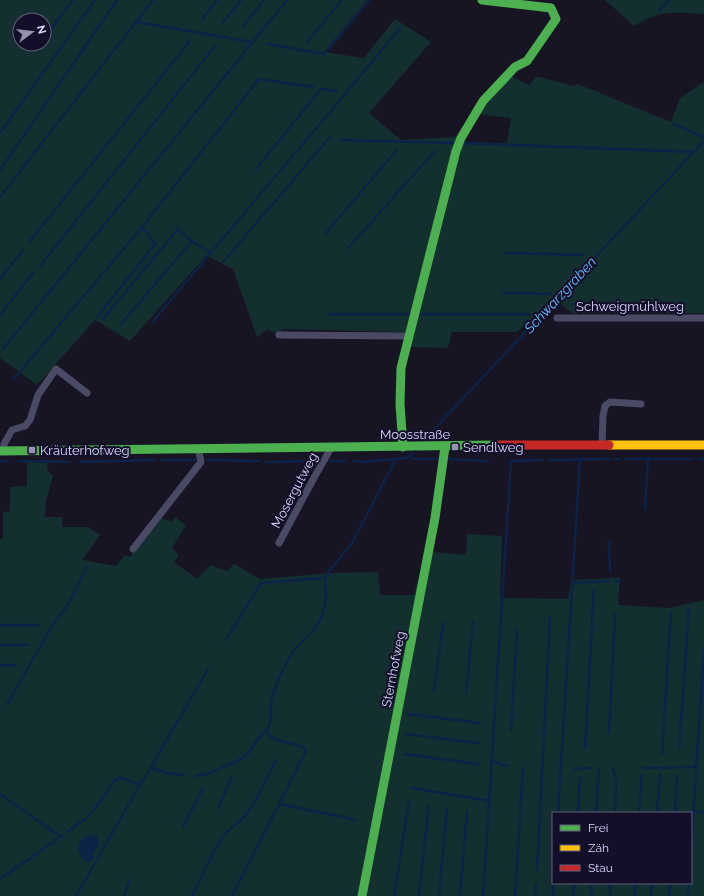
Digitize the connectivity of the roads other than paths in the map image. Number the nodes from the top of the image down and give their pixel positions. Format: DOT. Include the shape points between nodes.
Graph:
graph roads {
  1 [pos="482,0"];
  2 [pos="556,318"];
  3 [pos="704,318"];
  4 [pos="279,335"];
  5 [pos="409,336"];
  6 [pos="87,393"];
  7 [pos="641,404"];
  8 [pos="602,445"];
  9 [pos="704,445"];
  10 [pos="403,447"];
  11 [pos="445,447"];
  12 [pos="198,448"];
  13 [pos="331,448"];
  14 [pos="2,451"];
  15 [pos="279,543"];
  16 [pos="133,549"];
  17 [pos="362,896"];
  1 -- 5 [label="street" via="551,8 556,19 527,61 514,67 483,101 461,138"];
  2 -- 3 [label="street, Schweigmühlweg"];
  4 -- 5 [label="street"];
  5 -- 10 [label="street" via="401,368"];
  6 -- 14 [label="street, Moosstraße" via="56,369 38,395 30,420 25,426 12,430"];
  7 -- 8 [label="street" via="610,402 605,406"];
  8 -- 9 [label="street, Moosstraße"];
  8 -- 11 [label="street, Moosstraße"];
  10 -- 11 [label="street, Moosstraße"];
  10 -- 13 [label="street, Moosstraße"];
  11 -- 17 [label="street, Sternhofweg" via="434,525"];
  12 -- 13 [label="street, Moosstraße"];
  12 -- 14 [label="street, Moosstraße"];
  12 -- 16 [label="street" via="201,462"];
  13 -- 15 [label="street, Mosergutweg"];
}
